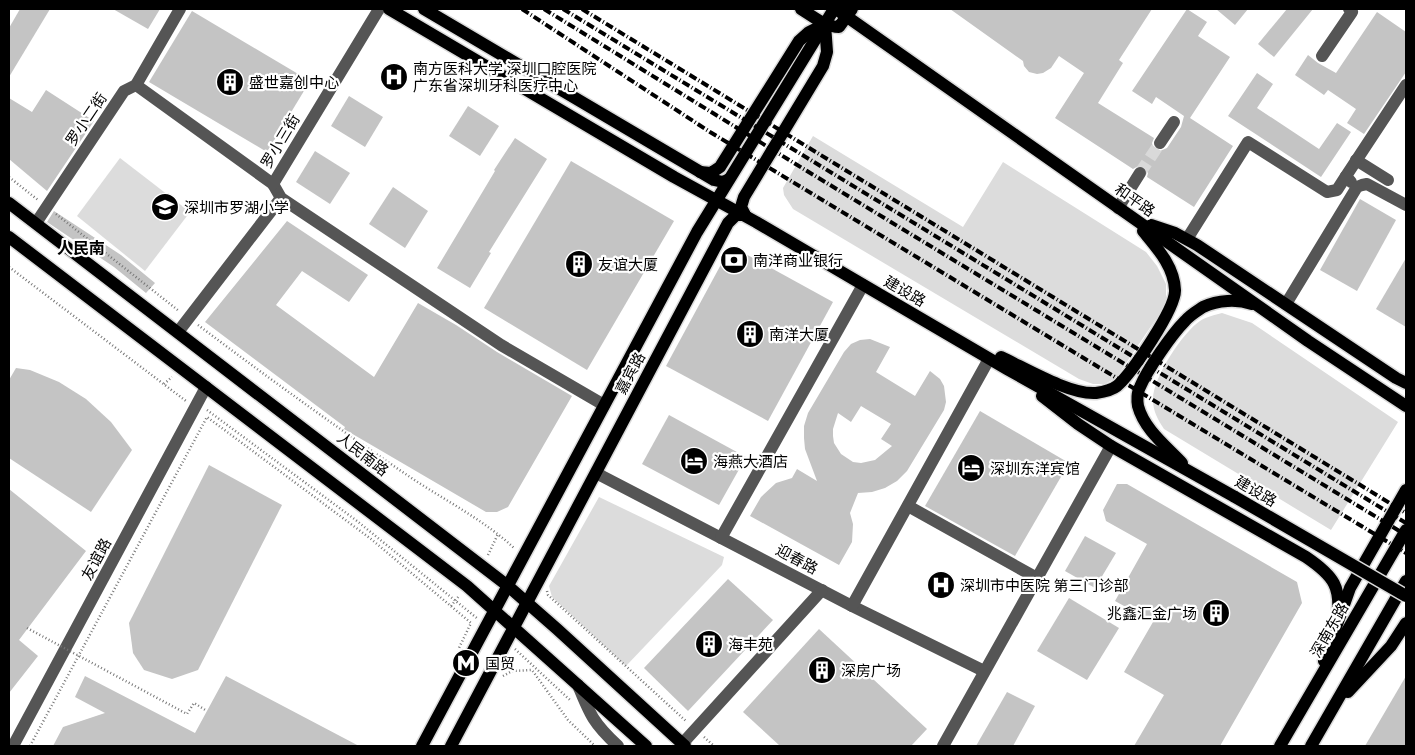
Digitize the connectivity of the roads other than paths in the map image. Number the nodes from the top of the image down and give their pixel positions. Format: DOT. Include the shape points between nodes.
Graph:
graph roads {
  1 [pos="180,9"];
  2 [pos="379,9"];
  3 [pos="389,9"];
  4 [pos="424,9"];
  5 [pos="801,9"];
  6 [pos="835,9"];
  7 [pos="1349,9"];
  8 [pos="849,13"];
  9 [pos="825,24"];
  10 [pos="1322,56"];
  11 [pos="136,85"];
  12 [pos="1406,85"];
  13 [pos="1174,122"];
  14 [pos="1160,143"];
  15 [pos="1356,160"];
  16 [pos="699,172"];
  17 [pos="1140,173"];
  18 [pos="1346,176"];
  19 [pos="729,179"];
  20 [pos="1388,180"];
  21 [pos="273,184"];
  22 [pos="1357,187"];
  23 [pos="281,198"];
  24 [pos="716,200"];
  25 [pos="9,203"];
  26 [pos="1406,206"];
  27 [pos="1118,208"];
  28 [pos="745,215"];
  29 [pos="1132,218"];
  30 [pos="36,223"];
  31 [pos="9,237"];
  32 [pos="1187,239"];
  33 [pos="863,285"];
  34 [pos="1286,304"];
  35 [pos="1259,307"];
  36 [pos="178,332"];
  37 [pos="966,345"];
  38 [pos="990,359"];
  39 [pos="1007,369"];
  40 [pos="1406,384"];
  41 [pos="206,387"];
  42 [pos="604,405"];
  43 [pos="1406,406"];
  44 [pos="1112,446"];
  45 [pos="596,473"];
  46 [pos="1193,474"];
  47 [pos="1406,490"];
  48 [pos="908,506"];
  49 [pos="1406,530"];
  50 [pos="721,538"];
  51 [pos="1037,578"];
  52 [pos="1406,581"];
  53 [pos="508,586"];
  54 [pos="822,590"];
  55 [pos="1406,596"];
  56 [pos="527,603"];
  57 [pos="852,606"];
  58 [pos="495,610"];
  59 [pos="1337,621"];
  60 [pos="1406,623"];
  61 [pos="514,627"];
  62 [pos="1406,636"];
  63 [pos="1391,646"];
  64 [pos="984,671"];
  65 [pos="578,685"];
  66 [pos="1316,685"];
  67 [pos="1334,707"];
  68 [pos="684,745"];
  69 [pos="13,746"];
  70 [pos="422,746"];
  71 [pos="451,746"];
  72 [pos="618,746"];
  73 [pos="646,746"];
  74 [pos="943,746"];
  75 [pos="1280,746"];
  76 [pos="1311,746"];
  1 -- 11 [label="street, 罗小二街"];
  2 -- 21 [label="street, 罗小三街"];
  3 -- 24 [label="main road, 建设路"];
  4 -- 16 [label="main road"];
  5 -- 9 [label="main road"];
  6 -- 8 [label="main road, 和平路"];
  6 -- 9 [label="main road, 嘉宾路"];
  7 -- 10 [label="street" via="1352,12"];
  8 -- 9 [label="main road" via="839,27"];
  8 -- 27 [label="main road, 和平路"];
  9 -- 16 [label="main road, 嘉宾路" via="809,32 799,42 717,170"];
  9 -- 19 [label="main road, 嘉宾路"];
  9 -- 28 [label="main road" via="824,66 744,197 741,207"];
  11 -- 21 [label="street"];
  11 -- 30 [label="street, 罗小二街" via="124,91"];
  12 -- 15 [label="street"];
  13 -- 14 [label="street"];
  15 -- 18 [label="street"];
  15 -- 20 [label="street"];
  16 -- 19 [label="main road" via="719,182"];
  17 -- 27 [label="street"];
  18 -- 22 [label="street"];
  18 -- 32 [label="street" via="1336,190 1327,192 1248,142"];
  19 -- 24 [label="main road, 嘉宾路"];
  21 -- 23 [label="street, 罗小三街"];
  22 -- 26 [label="street" via="1368,184"];
  22 -- 34 [label="street"];
  23 -- 36 [label="street"];
  23 -- 42 [label="street" via="501,345"];
  24 -- 28 [label="main road, 建设路"];
  24 -- 42 [label="main road, 嘉宾路"];
  25 -- 30 [label="main road, 人民南路"];
  27 -- 29 [label="main road, 和平路"];
  28 -- 33 [label="main road, 建设路"];
  28 -- 45 [label="main road, 嘉宾路" via="736,215 728,223"];
  29 -- 32 [label="main road"];
  29 -- 35 [label="main road, 和平路"];
  29 -- 37 [label="main road" via="1166,260 1176,292 1173,304 1157,331 1127,377 1115,387 1096,393 1082,392"];
  30 -- 36 [label="main road, 人民南路"];
  31 -- 41 [label="main road"];
  32 -- 34 [label="main road"];
  33 -- 37 [label="main road, 建设路"];
  33 -- 50 [label="street"];
  34 -- 40 [label="main road"];
  35 -- 43 [label="main road, 和平路"];
  35 -- 46 [label="main road" via="1228,301 1194,313 1138,389 1137,404 1147,426"];
  36 -- 53 [label="main road, 人民南路"];
  37 -- 38 [label="main road, 建设路"];
  38 -- 39 [label="main road, 建设路"];
  38 -- 48 [label="street"];
  39 -- 44 [label="main road"];
  39 -- 46 [label="main road, 建设路"];
  41 -- 58 [label="main road"];
  41 -- 69 [label="street, 友谊路"];
  42 -- 53 [label="main road, 嘉宾路"];
  44 -- 51 [label="street"];
  44 -- 59 [label="main road" via="1320,566 1335,582 1339,606"];
  45 -- 50 [label="street, 迎春路"];
  45 -- 56 [label="main road, 嘉宾路"];
  46 -- 55 [label="main road, 建设路, bridge"];
  47 -- 59 [label="main road" via="1350,588"];
  48 -- 51 [label="street"];
  48 -- 57 [label="street"];
  49 -- 66 [label="main road, 深南东路"];
  50 -- 54 [label="street, 迎春路"];
  51 -- 64 [label="street"];
  52 -- 67 [label="main road"];
  53 -- 56 [label="main road, 人民南路"];
  53 -- 58 [label="main road, 嘉宾路"];
  54 -- 57 [label="street, 迎春路"];
  54 -- 68 [label="street"];
  56 -- 61 [label="main road, 嘉宾路"];
  56 -- 68 [label="main road, 人民南路"];
  57 -- 64 [label="street, 迎春路"];
  58 -- 61 [label="main road"];
  58 -- 70 [label="main road, 嘉宾路"];
  59 -- 66 [label="main road"];
  60 -- 63 [label="main road"];
  61 -- 65 [label="main road"];
  61 -- 71 [label="main road, 嘉宾路"];
  62 -- 63 [label="main road"];
  63 -- 67 [label="main road"];
  64 -- 74 [label="street"];
  65 -- 72 [label="street" via="600,730"];
  65 -- 73 [label="main road"];
  66 -- 75 [label="main road, 深南东路"];
  67 -- 76 [label="main road"];
}
